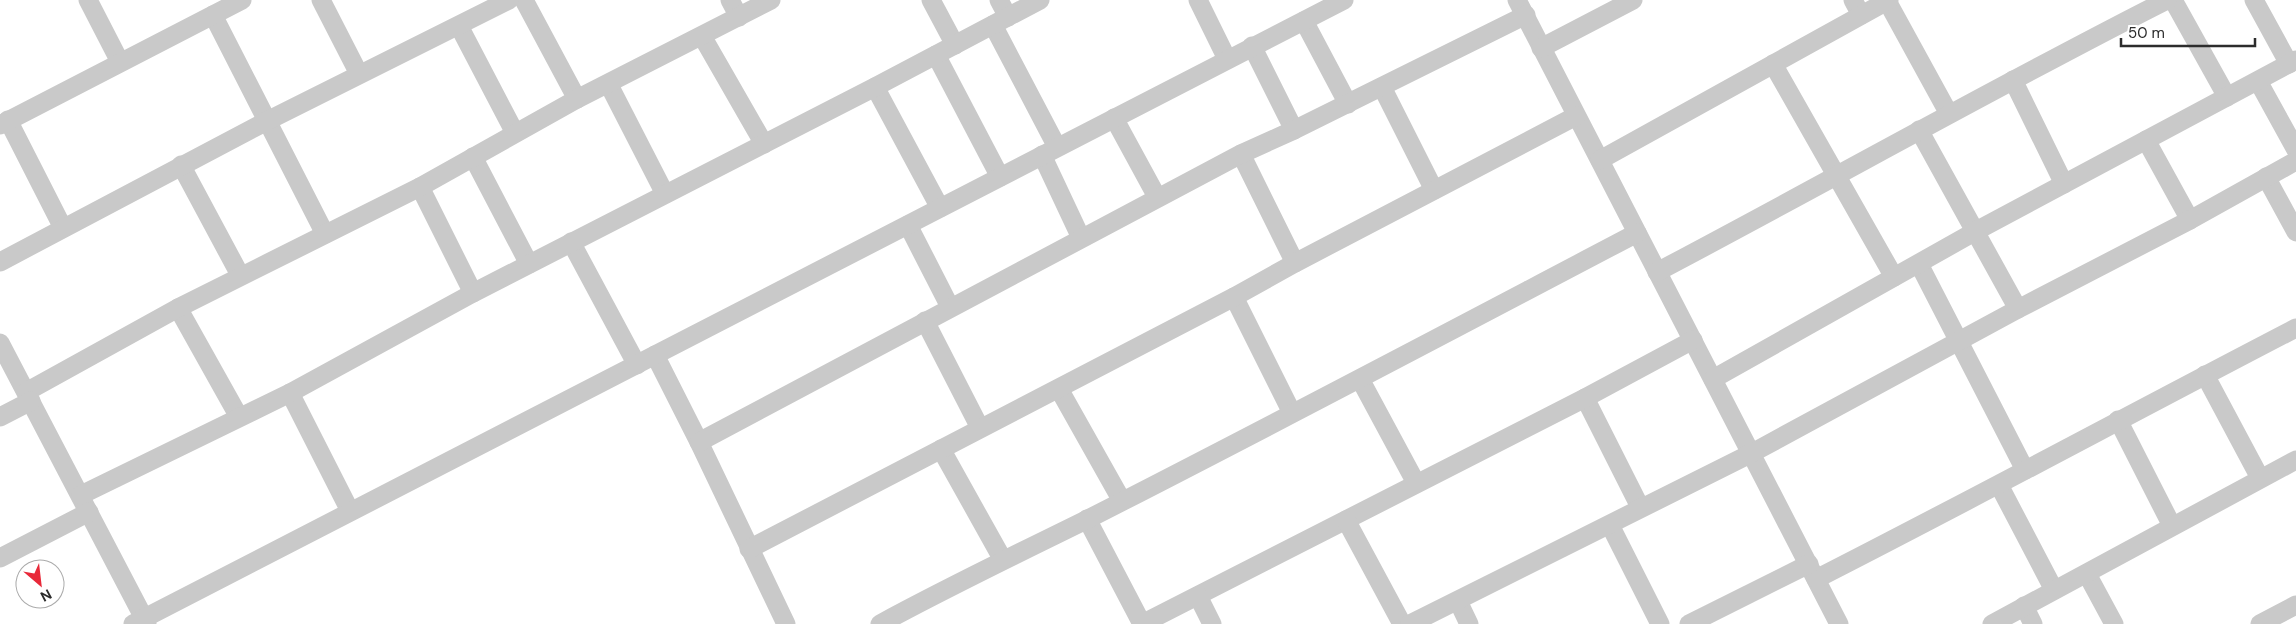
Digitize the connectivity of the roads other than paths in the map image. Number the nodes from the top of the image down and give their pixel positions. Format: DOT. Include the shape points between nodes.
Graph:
graph roads {
  1 [pos="88,0"];
  2 [pos="242,0"];
  3 [pos="321,0"];
  4 [pos="509,0"];
  5 [pos="524,0"];
  6 [pos="730,0"];
  7 [pos="771,0"];
  8 [pos="931,0"];
  9 [pos="999,0"];
  10 [pos="1040,0"];
  11 [pos="1198,0"];
  12 [pos="1344,0"];
  13 [pos="1633,0"];
  14 [pos="1888,0"];
  15 [pos="2167,0"];
  16 [pos="2173,0"];
  17 [pos="2254,0"];
  18 [pos="1522,8"];
  19 [pos="1857,8"];
  20 [pos="213,15"];
  21 [pos="740,17"];
  22 [pos="1001,21"];
  23 [pos="1304,21"];
  24 [pos="459,26"];
  25 [pos="702,36"];
  26 [pos="955,45"];
  27 [pos="1252,46"];
  28 [pos="1542,48"];
  29 [pos="936,55"];
  30 [pos="1227,59"];
  31 [pos="120,62"];
  32 [pos="2293,62"];
  33 [pos="1773,64"];
  34 [pos="359,74"];
  35 [pos="2013,80"];
  36 [pos="2258,81"];
  37 [pos="609,85"];
  38 [pos="875,87"];
  39 [pos="1382,87"];
  40 [pos="2227,97"];
  41 [pos="577,99"];
  42 [pos="1348,104"];
  43 [pos="1948,114"];
  44 [pos="1576,116"];
  45 [pos="1114,118"];
  46 [pos="267,121"];
  47 [pos="4,122"];
  48 [pos="1294,130"];
  49 [pos="1919,130"];
  50 [pos="515,133"];
  51 [pos="2146,140"];
  52 [pos="764,144"];
  53 [pos="2296,150"];
  54 [pos="1049,151"];
  55 [pos="1241,154"];
  56 [pos="473,157"];
  57 [pos="1600,160"];
  58 [pos="2296,161"];
  59 [pos="181,166"];
  60 [pos="1000,177"];
  61 [pos="1838,177"];
  62 [pos="2266,177"];
  63 [pos="2064,184"];
  64 [pos="420,188"];
  65 [pos="1434,190"];
  66 [pos="665,194"];
  67 [pos="1157,198"];
  68 [pos="940,208"];
  69 [pos="2190,220"];
  70 [pos="908,225"];
  71 [pos="63,228"];
  72 [pos="1976,231"];
  73 [pos="2296,232"];
  74 [pos="1637,233"];
  75 [pos="325,234"];
  76 [pos="1081,238"];
  77 [pos="571,242"];
  78 [pos="0,262"];
  79 [pos="1295,263"];
  80 [pos="529,264"];
  81 [pos="1919,264"];
  82 [pos="1658,272"];
  83 [pos="240,275"];
  84 [pos="1894,277"];
  85 [pos="473,292"];
  86 [pos="1234,297"];
  87 [pos="178,308"];
  88 [pos="950,308"];
  89 [pos="2018,309"];
  90 [pos="925,321"];
  91 [pos="2296,328"];
  92 [pos="1693,340"];
  93 [pos="0,343"];
  94 [pos="1959,343"];
  95 [pos="655,355"];
  96 [pos="637,365"];
  97 [pos="2206,375"];
  98 [pos="1360,379"];
  99 [pos="1713,379"];
  100 [pos="1059,389"];
  101 [pos="290,392"];
  102 [pos="29,396"];
  103 [pos="1585,398"];
  104 [pos="1292,413"];
  105 [pos="0,417"];
  106 [pos="239,417"];
  107 [pos="2118,420"];
  108 [pos="980,428"];
  109 [pos="699,442"];
  110 [pos="941,449"];
  111 [pos="1752,453"];
  112 [pos="2296,460"];
  113 [pos="2025,470"];
  114 [pos="2260,478"];
  115 [pos="1416,483"];
  116 [pos="1999,485"];
  117 [pos="1122,501"];
  118 [pos="85,504"];
  119 [pos="1640,507"];
  120 [pos="350,511"];
  121 [pos="1087,519"];
  122 [pos="1346,520"];
  123 [pos="1610,525"];
  124 [pos="2172,526"];
  125 [pos="749,549"];
  126 [pos="0,558"];
  127 [pos="1003,560"];
  128 [pos="1813,572"];
  129 [pos="2087,574"];
  130 [pos="2054,590"];
  131 [pos="1198,596"];
  132 [pos="1458,601"];
  133 [pos="2296,605"];
  134 [pos="2024,606"];
  135 [pos="142,622"];
  136 [pos="786,624"];
  137 [pos="880,624"];
  138 [pos="1212,624"];
  139 [pos="1402,624"];
  140 [pos="1410,624"];
  141 [pos="1469,624"];
  142 [pos="1660,624"];
  143 [pos="1689,624"];
  144 [pos="1839,624"];
  145 [pos="1992,624"];
  146 [pos="2033,624"];
  147 [pos="2114,624"];
  148 [pos="2260,624"];
  1 -- 31 [label="street"];
  2 -- 20 [label="street"];
  3 -- 34 [label="street"];
  4 -- 24 [label="street"];
  5 -- 41 [label="street"];
  6 -- 21 [label="street"];
  7 -- 21 [label="street"];
  8 -- 26 [label="street"];
  9 -- 22 [label="street"];
  10 -- 22 [label="street"];
  11 -- 30 [label="street"];
  12 -- 23 [label="street"];
  13 -- 28 [label="street"];
  14 -- 19 [label="street"];
  14 -- 43 [label="street"];
  15 -- 35 [label="street"];
  16 -- 40 [label="street"];
  17 -- 32 [label="street"];
  18 -- 28 [label="street"];
  18 -- 39 [label="street"];
  19 -- 33 [label="street"];
  20 -- 31 [label="street"];
  20 -- 46 [label="street"];
  21 -- 25 [label="street"];
  22 -- 26 [label="street"];
  22 -- 54 [label="street"];
  23 -- 27 [label="street"];
  23 -- 42 [label="street"];
  24 -- 34 [label="street"];
  24 -- 50 [label="street"];
  25 -- 37 [label="street"];
  25 -- 52 [label="street"];
  26 -- 29 [label="street"];
  27 -- 30 [label="street"];
  27 -- 48 [label="street"];
  28 -- 44 [label="street"];
  29 -- 38 [label="street"];
  29 -- 60 [label="street"];
  30 -- 45 [label="street"];
  31 -- 47 [label="street"];
  32 -- 36 [label="street"];
  33 -- 57 [label="street"];
  33 -- 61 [label="street"];
  34 -- 46 [label="street"];
  35 -- 43 [label="street"];
  35 -- 63 [label="street"];
  36 -- 40 [label="street"];
  36 -- 53 [label="street"];
  37 -- 41 [label="street"];
  37 -- 66 [label="street"];
  38 -- 52 [label="street"];
  38 -- 68 [label="street"];
  39 -- 42 [label="street"];
  39 -- 65 [label="street"];
  40 -- 51 [label="street"];
  41 -- 50 [label="street"];
  42 -- 48 [label="street"];
  43 -- 49 [label="street"];
  44 -- 57 [label="street"];
  44 -- 65 [label="street"];
  45 -- 54 [label="street"];
  45 -- 67 [label="street"];
  46 -- 59 [label="street"];
  46 -- 75 [label="street"];
  47 -- 71 [label="street"];
  48 -- 55 [label="street"];
  49 -- 61 [label="street"];
  49 -- 72 [label="street"];
  50 -- 56 [label="street"];
  51 -- 63 [label="street"];
  51 -- 69 [label="street"];
  52 -- 66 [label="street"];
  54 -- 60 [label="street"];
  54 -- 76 [label="street"];
  55 -- 67 [label="street"];
  55 -- 79 [label="street"];
  56 -- 64 [label="street"];
  56 -- 80 [label="street"];
  57 -- 74 [label="street"];
  58 -- 62 [label="street"];
  59 -- 71 [label="street"];
  59 -- 83 [label="street"];
  60 -- 68 [label="street"];
  61 -- 82 [label="street"];
  61 -- 84 [label="street"];
  62 -- 69 [label="street"];
  62 -- 73 [label="street"];
  63 -- 72 [label="street"];
  64 -- 75 [label="street"];
  64 -- 85 [label="street"];
  65 -- 79 [label="street"];
  66 -- 77 [label="street"];
  67 -- 76 [label="street"];
  68 -- 70 [label="street"];
  69 -- 89 [label="street"];
  70 -- 88 [label="street"];
  70 -- 95 [label="street"];
  71 -- 78 [label="street"];
  72 -- 81 [label="street"];
  72 -- 89 [label="street"];
  74 -- 82 [label="street"];
  74 -- 98 [label="street"];
  75 -- 83 [label="street"];
  76 -- 88 [label="street"];
  77 -- 80 [label="street"];
  77 -- 96 [label="street"];
  79 -- 86 [label="street"];
  80 -- 85 [label="street"];
  81 -- 84 [label="street"];
  81 -- 94 [label="street"];
  82 -- 92 [label="street"];
  83 -- 87 [label="street"];
  84 -- 99 [label="street"];
  85 -- 101 [label="street"];
  86 -- 100 [label="street"];
  86 -- 104 [label="street"];
  87 -- 102 [label="street"];
  87 -- 106 [label="street"];
  88 -- 90 [label="street"];
  89 -- 94 [label="street"];
  90 -- 108 [label="street"];
  90 -- 109 [label="street"];
  91 -- 97 [label="street"];
  92 -- 99 [label="street"];
  92 -- 103 [label="street"];
  93 -- 102 [label="street"];
  94 -- 111 [label="street"];
  94 -- 113 [label="street"];
  95 -- 96 [label="street"];
  95 -- 109 [label="street"];
  96 -- 120 [label="street"];
  97 -- 107 [label="street"];
  97 -- 114 [label="street"];
  98 -- 104 [label="street"];
  98 -- 115 [label="street"];
  99 -- 111 [label="street"];
  100 -- 108 [label="street"];
  100 -- 117 [label="street"];
  101 -- 106 [label="street"];
  101 -- 120 [label="street"];
  102 -- 105 [label="street"];
  102 -- 118 [label="street"];
  103 -- 115 [label="street"];
  103 -- 119 [label="street"];
  104 -- 117 [label="street"];
  106 -- 118 [label="street"];
  107 -- 113 [label="street"];
  107 -- 124 [label="street"];
  108 -- 110 [label="street"];
  109 -- 125 [label="street"];
  110 -- 125 [label="street"];
  110 -- 127 [label="street"];
  111 -- 119 [label="street"];
  111 -- 128 [label="street"];
  112 -- 114 [label="street"];
  113 -- 116 [label="street"];
  114 -- 124 [label="street"];
  115 -- 122 [label="street"];
  116 -- 128 [label="street"];
  116 -- 130 [label="street"];
  117 -- 121 [label="street"];
  118 -- 126 [label="street"];
  118 -- 135 [label="street"];
  119 -- 123 [label="street"];
  120 -- 135 [label="street"];
  121 -- 127 [label="street"];
  121 -- 131 [label="street" via="1142,624"];
  122 -- 131 [label="street"];
  122 -- 139 [label="street"];
  123 -- 132 [label="street"];
  123 -- 142 [label="street"];
  124 -- 129 [label="street"];
  125 -- 136 [label="street"];
  127 -- 137 [label="street"];
  128 -- 143 [label="street"];
  128 -- 144 [label="street"];
  129 -- 130 [label="street"];
  129 -- 147 [label="street"];
  130 -- 134 [label="street"];
  131 -- 138 [label="street"];
  132 -- 140 [label="street"];
  132 -- 141 [label="street"];
  133 -- 148 [label="street"];
  134 -- 145 [label="street"];
  134 -- 146 [label="street"];
}
